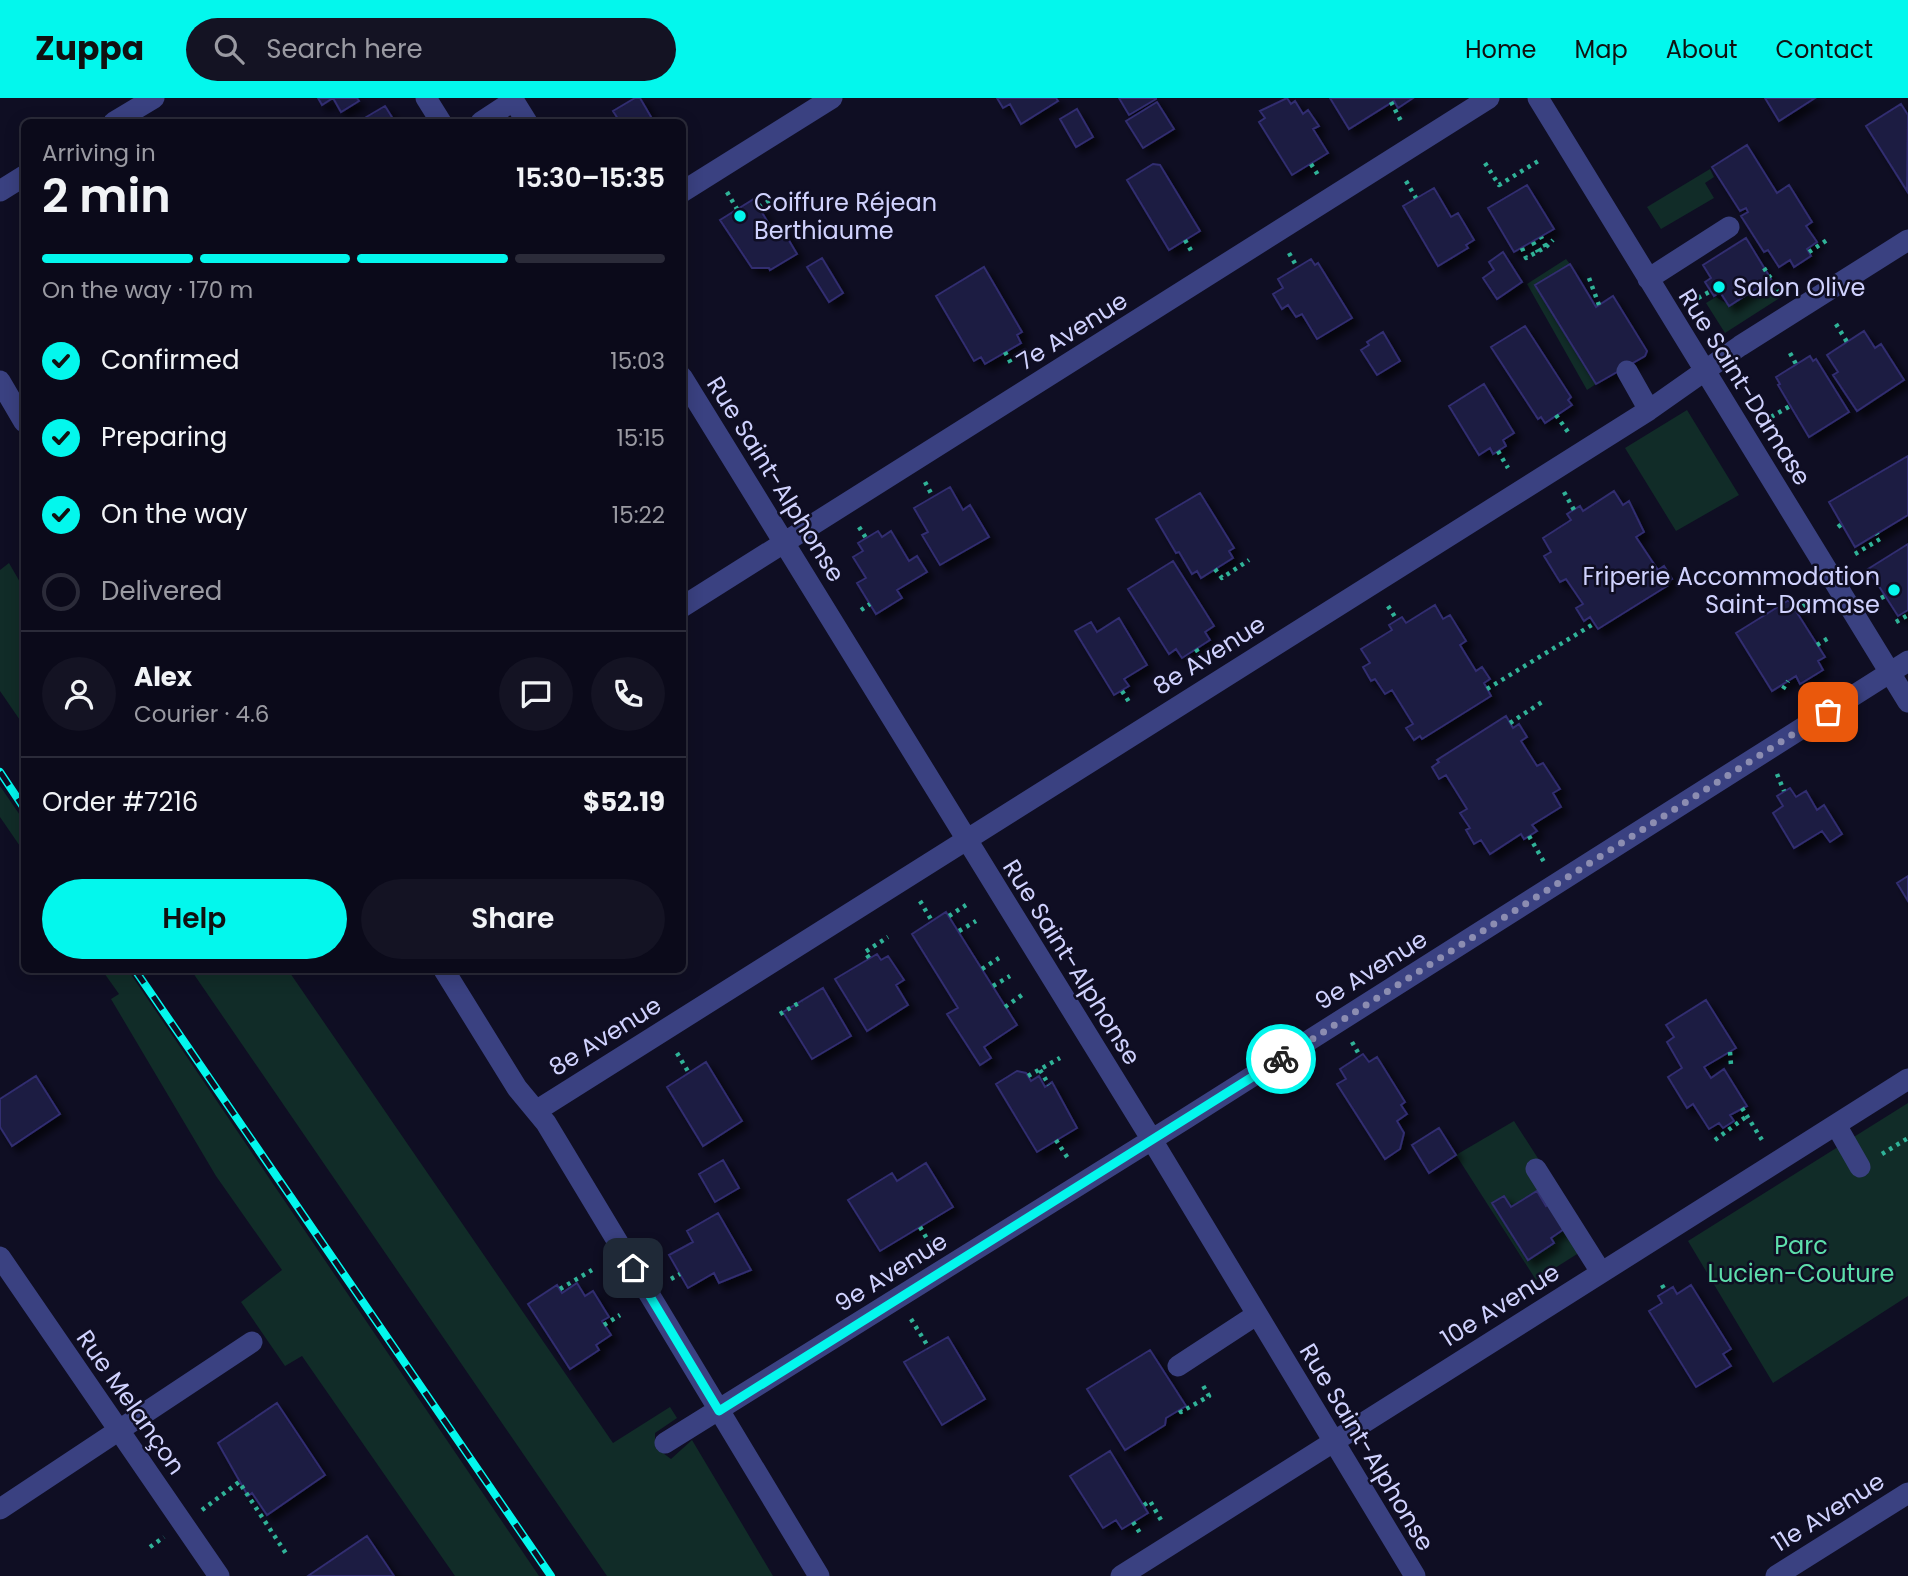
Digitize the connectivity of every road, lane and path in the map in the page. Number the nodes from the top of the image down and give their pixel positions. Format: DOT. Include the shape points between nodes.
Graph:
graph roads {
  1 [pos="155,98"];
  2 [pos="426,98"];
  3 [pos="832,98"];
  4 [pos="1489,98"];
  5 [pos="1538,98"];
  6 [pos="513,99"];
  7 [pos="1391,102"];
  8 [pos="119,119"];
  9 [pos="439,119"];
  10 [pos="485,119"];
  11 [pos="525,119"];
  12 [pos="1404,125"];
  13 [pos="1540,160"];
  14 [pos="1311,163"];
  15 [pos="1485,163"];
  16 [pos="21,178"];
  17 [pos="1320,178"];
  18 [pos="686,189"];
  19 [pos="0,191"];
  20 [pos="772,199"];
  21 [pos="759,207"];
  22 [pos="1729,227"];
  23 [pos="1541,236"];
  24 [pos="1830,238"];
  25 [pos="1185,240"];
  26 [pos="1553,240"];
  27 [pos="1908,240"];
  28 [pos="1532,242"];
  29 [pos="1546,247"];
  30 [pos="1522,248"];
  31 [pos="1538,252"];
  32 [pos="1809,252"];
  33 [pos="1195,256"];
  34 [pos="1764,268"];
  35 [pos="1589,278"];
  36 [pos="1648,279"];
  37 [pos="1711,291"];
  38 [pos="1698,298"];
  39 [pos="1784,300"];
  40 [pos="1599,305"];
  41 [pos="1836,324"];
  42 [pos="1847,342"];
  43 [pos="1005,352"];
  44 [pos="1790,353"];
  45 [pos="1796,364"];
  46 [pos="1014,369"];
  47 [pos="1627,370"];
  48 [pos="1705,372"];
  49 [pos="0,381"];
  50 [pos="686,383"];
  51 [pos="1790,406"];
  52 [pos="1649,410"];
  53 [pos="1556,415"];
  54 [pos="21,417"];
  55 [pos="1771,417"];
  56 [pos="1569,435"];
  57 [pos="1498,451"];
  58 [pos="1511,471"];
  59 [pos="1877,534"];
  60 [pos="786,543"];
  61 [pos="1854,554"];
  62 [pos="1249,560"];
  63 [pos="1215,569"];
  64 [pos="1809,603"];
  65 [pos="870,604"];
  66 [pos="686,605"];
  67 [pos="861,610"];
  68 [pos="1796,611"];
  69 [pos="1908,615"];
  70 [pos="1896,622"];
  71 [pos="1595,623"];
  72 [pos="1830,637"];
  73 [pos="1817,645"];
  74 [pos="1196,649"];
  75 [pos="1205,663"];
  76 [pos="1899,667"];
  77 [pos="1788,681"];
  78 [pos="1487,689"];
  79 [pos="1783,689"];
  80 [pos="1122,691"];
  81 [pos="1542,702"];
  82 [pos="1908,702"];
  83 [pos="1133,709"];
  84 [pos="1510,723"];
  85 [pos="1529,836"];
  86 [pos="965,839"];
  87 [pos="1545,864"];
  88 [pos="966,905"];
  89 [pos="949,916"];
  90 [pos="976,921"];
  91 [pos="959,931"];
  92 [pos="888,937"];
  93 [pos="869,958"];
  94 [pos="999,958"];
  95 [pos="982,969"];
  96 [pos="446,973"];
  97 [pos="1010,976"];
  98 [pos="993,986"];
  99 [pos="1022,995"];
  100 [pos="802,1001"];
  101 [pos="1005,1007"];
  102 [pos="780,1014"];
  103 [pos="1730,1052"];
  104 [pos="1060,1058"];
  105 [pos="1731,1065"];
  106 [pos="1040,1070"];
  107 [pos="1028,1076"];
  108 [pos="1908,1079"];
  109 [pos="1049,1085"];
  110 [pos="1742,1108"];
  111 [pos="536,1111"];
  112 [pos="1747,1116"];
  113 [pos="1836,1125"];
  114 [pos="1056,1140"];
  115 [pos="1152,1140"];
  116 [pos="1715,1140"];
  117 [pos="1762,1141"];
  118 [pos="1070,1163"];
  119 [pos="1860,1167"];
  120 [pos="1536,1170"];
  121 [pos="920,1227"];
  122 [pos="933,1248"];
  123 [pos="0,1257"];
  124 [pos="592,1270"];
  125 [pos="1601,1272"];
  126 [pos="680,1274"];
  127 [pos="671,1279"];
  128 [pos="1662,1285"];
  129 [pos="560,1289"];
  130 [pos="1666,1292"];
  131 [pos="620,1315"];
  132 [pos="1256,1315"];
  133 [pos="604,1325"];
  134 [pos="252,1342"];
  135 [pos="1183,1363"];
  136 [pos="1180,1410"];
  137 [pos="719,1411"];
  138 [pos="118,1429"];
  139 [pos="1333,1441"];
  140 [pos="665,1443"];
  141 [pos="239,1482"];
  142 [pos="1908,1493"];
  143 [pos="1144,1505"];
  144 [pos="0,1509"];
  145 [pos="1161,1520"];
  146 [pos="1133,1522"];
  147 [pos="1140,1533"];
  148 [pos="287,1555"];
  149 [pos="219,1576"];
  150 [pos="819,1576"];
  151 [pos="1121,1576"];
  152 [pos="1415,1576"];
  153 [pos="1776,1576"];
  1 -- 8 [label="street"];
  2 -- 9 [label="street"];
  3 -- 18 [label="street"];
  4 -- 60 [label="street, 7e Avenue"];
  5 -- 36 [label="street, Rue Saint-Damase"];
  6 -- 10 [label="street"];
  6 -- 11 [label="street"];
  7 -- 12 [label="path"];
  13 -- 15 [label="path" via="1499,185"];
  14 -- 17 [label="path"];
  16 -- 19 [label="street"];
  20 -- 21 [label="path"];
  22 -- 36 [label="street"];
  23 -- 29 [label="path"];
  24 -- 32 [label="path"];
  25 -- 33 [label="path"];
  26 -- 29 [label="path"];
  27 -- 48 [label="street, 8e Avenue" via="1740,345"];
  28 -- 31 [label="path"];
  29 -- 31 [label="path"];
  30 -- 31 [label="path" via="1526,258"];
  34 -- 39 [label="path"];
  35 -- 40 [label="path"];
  36 -- 48 [label="street, Rue Saint-Damase"];
  37 -- 38 [label="path"];
  41 -- 42 [label="path"];
  43 -- 46 [label="path"];
  44 -- 45 [label="path"];
  47 -- 52 [label="street"];
  48 -- 52 [label="street, 8e Avenue"];
  48 -- 76 [label="street, Rue Saint-Damase"];
  49 -- 54 [label="street"];
  50 -- 60 [label="street, Rue Saint-Alphonse"];
  51 -- 55 [label="path"];
  52 -- 86 [label="street, 8e Avenue"];
  53 -- 56 [label="path"];
  57 -- 58 [label="path"];
  59 -- 61 [label="path" via="1880,539"];
  60 -- 66 [label="street, 7e Avenue"];
  60 -- 86 [label="street, Rue Saint-Alphonse"];
  62 -- 63 [label="path" via="1222,578"];
  64 -- 68 [label="path"];
  65 -- 67 [label="path"];
  69 -- 70 [label="path"];
  71 -- 78 [label="path"];
  72 -- 73 [label="path"];
  74 -- 75 [label="path"];
  76 -- 82 [label="street, Rue Saint-Damase"];
  76 -- 115 [label="street, 9e Avenue"];
  77 -- 79 [label="path"];
  80 -- 83 [label="path"];
  81 -- 84 [label="path"];
  85 -- 87 [label="path"];
  86 -- 111 [label="street, 8e Avenue"];
  86 -- 115 [label="street, Rue Saint-Alphonse"];
  88 -- 89 [label="path"];
  90 -- 91 [label="path"];
  92 -- 93 [label="path" via="865,952"];
  94 -- 95 [label="path"];
  96 -- 111 [label="street"];
  97 -- 98 [label="path"];
  99 -- 101 [label="path"];
  100 -- 102 [label="path"];
  103 -- 105 [label="path"];
  104 -- 106 [label="path"];
  106 -- 107 [label="path"];
  106 -- 109 [label="path"];
  108 -- 113 [label="street, 10e Avenue"];
  110 -- 112 [label="path"];
  111 -- 137 [label="street"];
  112 -- 116 [label="path"];
  112 -- 117 [label="path"];
  113 -- 119 [label="street"];
  113 -- 125 [label="street, 10e Avenue"];
  114 -- 118 [label="path"];
  115 -- 132 [label="street, Rue Saint-Alphonse"];
  115 -- 137 [label="street, 9e Avenue"];
  120 -- 125 [label="street"];
  121 -- 122 [label="path"];
  123 -- 138 [label="street, Rue Melançon"];
  124 -- 129 [label="path"];
  125 -- 139 [label="street, 10e Avenue"];
  126 -- 127 [label="path"];
  128 -- 130 [label="path"];
  131 -- 133 [label="path"];
  132 -- 135 [label="street"];
  132 -- 139 [label="street, Rue Saint-Alphonse"];
  134 -- 138 [label="street"];
  135 -- 136 [label="path" via="1209,1396"];
  137 -- 140 [label="street, 9e Avenue"];
  137 -- 150 [label="street"];
  138 -- 144 [label="street"];
  138 -- 149 [label="street, Rue Melançon"];
  139 -- 151 [label="street, 10e Avenue"];
  139 -- 152 [label="street, Rue Saint-Alphonse"];
  141 -- 148 [label="path"];
  142 -- 153 [label="street, 11e Avenue"];
  143 -- 145 [label="path" via="1150,1501"];
  146 -- 147 [label="path"];
}
